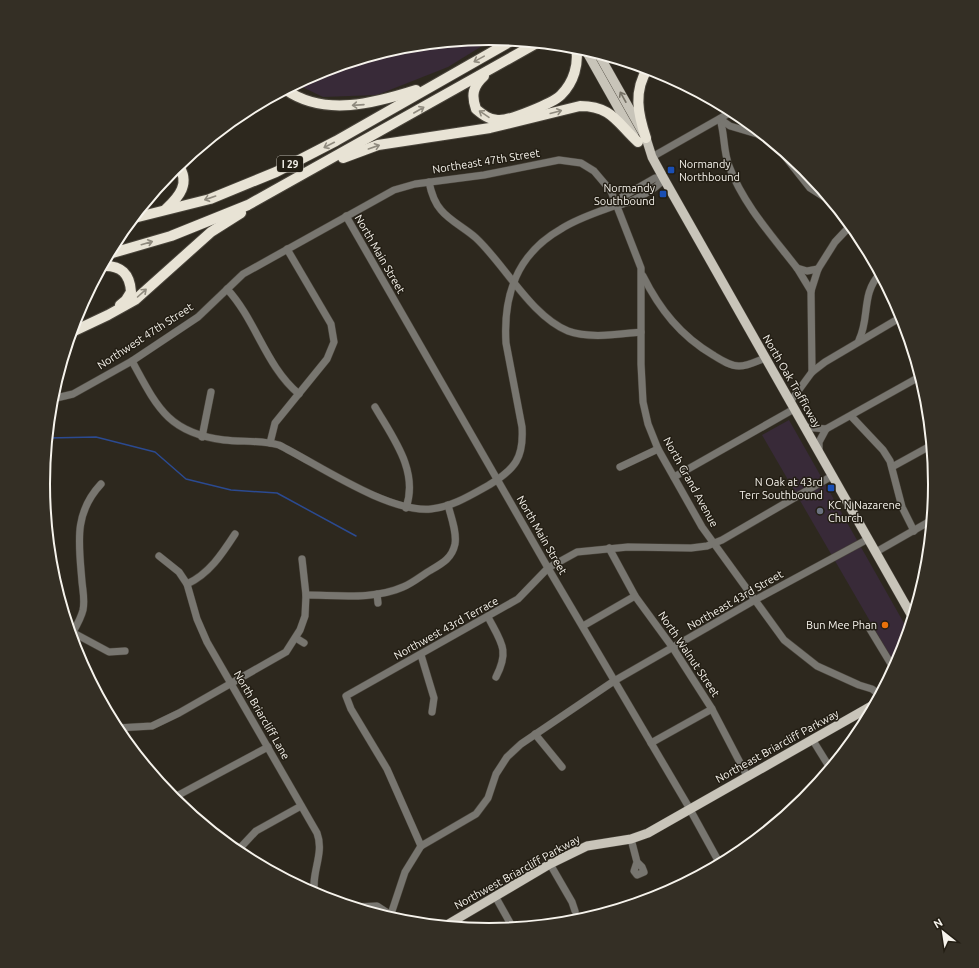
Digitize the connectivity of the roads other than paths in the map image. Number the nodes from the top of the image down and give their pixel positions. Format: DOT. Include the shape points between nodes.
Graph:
graph roads {
  1 [pos="503,45"];
  2 [pos="530,47"];
  3 [pos="577,54"];
  4 [pos="590,57"];
  5 [pos="601,60"];
  6 [pos="496,66"];
  7 [pos="646,74"];
  8 [pos="436,84"];
  9 [pos="291,92"];
  10 [pos="727,115"];
  11 [pos="720,119"];
  12 [pos="730,126"];
  13 [pos="723,131"];
  14 [pos="752,133"];
  15 [pos="642,140"];
  16 [pos="652,157"];
  17 [pos="324,164"];
  18 [pos="181,172"];
  19 [pos="800,174"];
  20 [pos="664,179"];
  21 [pos="429,182"];
  22 [pos="276,190"];
  23 [pos="818,193"];
  24 [pos="617,205"];
  25 [pos="164,211"];
  26 [pos="142,216"];
  27 [pos="346,216"];
  28 [pos="846,231"];
  29 [pos="287,249"];
  30 [pos="117,252"];
  31 [pos="108,266"];
  32 [pos="797,268"];
  33 [pos="818,269"];
  34 [pos="642,274"];
  35 [pos="512,277"];
  36 [pos="877,278"];
  37 [pos="520,288"];
  38 [pos="227,289"];
  39 [pos="511,289"];
  40 [pos="650,290"];
  41 [pos="811,291"];
  42 [pos="642,292"];
  43 [pos="896,319"];
  44 [pos="81,324"];
  45 [pos="865,325"];
  46 [pos="79,329"];
  47 [pos="641,332"];
  48 [pos="874,332"];
  49 [pos="858,340"];
  50 [pos="812,356"];
  51 [pos="765,358"];
  52 [pos="132,361"];
  53 [pos="825,362"];
  54 [pos="812,372"];
  55 [pos="916,378"];
  56 [pos="211,392"];
  57 [pos="299,394"];
  58 [pos="59,397"];
  59 [pos="792,405"];
  60 [pos="375,407"];
  61 [pos="851,416"];
  62 [pos="804,427"];
  63 [pos="826,429"];
  64 [pos="202,437"];
  65 [pos="270,443"];
  66 [pos="927,448"];
  67 [pos="658,449"];
  68 [pos="819,452"];
  69 [pos="620,467"];
  70 [pos="892,467"];
  71 [pos="832,476"];
  72 [pos="674,477"];
  73 [pos="498,480"];
  74 [pos="101,484"];
  75 [pos="448,505"];
  76 [pos="406,508"];
  77 [pos="927,523"];
  78 [pos="914,531"];
  79 [pos="235,534"];
  80 [pos="868,539"];
  81 [pos="713,544"];
  82 [pos="609,548"];
  83 [pos="876,552"];
  84 [pos="159,556"];
  85 [pos="302,559"];
  86 [pos="548,568"];
  87 [pos="187,584"];
  88 [pos="376,594"];
  89 [pos="306,595"];
  90 [pos="635,596"];
  91 [pos="755,600"];
  92 [pos="378,603"];
  93 [pos="909,612"];
  94 [pos="488,617"];
  95 [pos="583,626"];
  96 [pos="868,626"];
  97 [pos="75,627"];
  98 [pos="78,635"];
  99 [pos="296,638"];
  100 [pos="304,643"];
  101 [pos="673,648"];
  102 [pos="125,651"];
  103 [pos="421,655"];
  104 [pos="890,663"];
  105 [pos="496,677"];
  106 [pos="614,681"];
  107 [pos="232,684"];
  108 [pos="876,692"];
  109 [pos="867,708"];
  110 [pos="712,709"];
  111 [pos="432,712"];
  112 [pos="124,728"];
  113 [pos="535,734"];
  114 [pos="812,739"];
  115 [pos="652,743"];
  116 [pos="268,747"];
  117 [pos="827,764"];
  118 [pos="562,767"];
  119 [pos="747,776"];
  120 [pos="180,794"];
  121 [pos="301,806"];
  122 [pos="690,809"];
  123 [pos="631,839"];
  124 [pos="242,846"];
  125 [pos="420,846"];
  126 [pos="717,859"];
  127 [pos="637,862"];
  128 [pos="550,864"];
  129 [pos="313,886"];
  130 [pos="495,896"];
  131 [pos="370,906"];
  132 [pos="384,910"];
  133 [pos="575,911"];
  134 [pos="392,912"];
  135 [pos="453,921"];
  136 [pos="510,922"];
  1 -- 8 [label="highway, I 29, one-way"];
  2 -- 6 [label="highway, I 29"];
  3 -- 6 [label="highway, one-way" via="575,73 560,96 535,109 498,120 489,118 476,109 473,94 478,81"];
  4 -- 15 [label="main road, North Oak Trafficway"];
  15 -- 5 [label="main road, North Oak Trafficway, one-way"];
  17 -- 6 [label="highway, I 29, one-way"];
  7 -- 15 [label="highway" via="638,97"];
  8 -- 9 [label="highway, one-way" via="360,105 322,103"];
  8 -- 25 [label="highway, I 29, one-way" via="276,172 210,199"];
  10 -- 11 [label="street"];
  11 -- 12 [label="street"];
  11 -- 13 [label="street"];
  11 -- 16 [label="street"];
  12 -- 13 [label="street"];
  12 -- 14 [label="street"];
  13 -- 32 [label="street" via="724,150 739,187"];
  15 -- 16 [label="main road, North Oak Trafficway"];
  17 -- 15 [label="highway, one-way" via="378,145 490,128 580,106 608,112"];
  16 -- 20 [label="main road, North Oak Trafficway"];
  17 -- 22 [label="highway, I 29"];
  18 -- 25 [label="highway" via="184,183 182,192"];
  19 -- 23 [label="street" via="810,188"];
  20 -- 24 [label="street" via="655,178 622,197"];
  20 -- 51 [label="main road, North Oak Trafficway"];
  21 -- 24 [label="street, Northeast 47th Street" via="484,175 559,160 581,163 594,171 611,191"];
  21 -- 27 [label="street, Northeast 47th Street" via="394,190"];
  21 -- 35 [label="street" via="431,192 442,212 476,238"];
  30 -- 22 [label="highway, I 29, one-way" via="171,236 248,205"];
  46 -- 22 [label="highway, one-way" via="135,300 211,232"];
  24 -- 34 [label="street, North Grand Avenue"];
  24 -- 35 [label="street" via="560,229 530,254"];
  25 -- 26 [label="highway, I 29"];
  27 -- 29 [label="street, Northwest 47th Street"];
  27 -- 73 [label="street, North Main Street"];
  28 -- 33 [label="street" via="835,242"];
  29 -- 38 [label="street, Northwest 47th Street" via="243,274"];
  29 -- 57 [label="street" via="329,320 334,338 329,356"];
  31 -- 44 [label="highway" via="122,270 128,276 131,292 122,304"];
  32 -- 33 [label="street" via="807,271"];
  32 -- 41 [label="street"];
  33 -- 41 [label="street"];
  34 -- 40 [label="street"];
  34 -- 42 [label="street, North Grand Avenue"];
  35 -- 37 [label="street"];
  35 -- 39 [label="street"];
  36 -- 45 [label="street" via="867,294"];
  37 -- 39 [label="street"];
  37 -- 47 [label="street" via="545,317 569,331 601,336"];
  38 -- 52 [label="street, Northwest 47th Street" via="198,316"];
  38 -- 57 [label="street" via="244,311 277,368"];
  39 -- 73 [label="street" via="506,315 506,343 523,440 521,453 514,466"];
  40 -- 42 [label="street"];
  40 -- 51 [label="street" via="676,327 717,358 740,366"];
  41 -- 50 [label="street"];
  42 -- 47 [label="street, North Grand Avenue"];
  43 -- 48 [label="street"];
  45 -- 48 [label="street"];
  45 -- 49 [label="street"];
  47 -- 67 [label="street, North Grand Avenue" via="643,402"];
  48 -- 49 [label="street"];
  49 -- 53 [label="street"];
  50 -- 53 [label="street"];
  50 -- 54 [label="street"];
  51 -- 59 [label="main road, North Oak Trafficway"];
  52 -- 58 [label="street, Northwest 47th Street" via="73,394"];
  52 -- 64 [label="street" via="165,415 184,431"];
  53 -- 54 [label="street"];
  54 -- 59 [label="street"];
  55 -- 61 [label="street"];
  56 -- 64 [label="street"];
  57 -- 65 [label="street" via="275,423"];
  59 -- 62 [label="main road, North Oak Trafficway"];
  59 -- 72 [label="street"];
  60 -- 76 [label="street" via="405,460 409,473"];
  61 -- 63 [label="street"];
  61 -- 70 [label="street" via="883,450"];
  62 -- 63 [label="street"];
  62 -- 68 [label="main road, North Oak Trafficway"];
  63 -- 68 [label="street" via="819,442"];
  64 -- 65 [label="street"];
  65 -- 76 [label="street" via="302,457 387,503"];
  66 -- 70 [label="street"];
  67 -- 69 [label="street"];
  67 -- 72 [label="street, North Grand Avenue"];
  68 -- 71 [label="main road, North Oak Trafficway"];
  70 -- 78 [label="street" via="902,507"];
  71 -- 80 [label="main road, North Oak Trafficway"];
  71 -- 81 [label="street, Northwest 43rd Terrace"];
  72 -- 81 [label="street, North Grand Avenue"];
  73 -- 75 [label="street"];
  73 -- 86 [label="street, North Main Street"];
  74 -- 97 [label="street" via="90,498 81,519 79,534 84,602 81,618"];
  75 -- 76 [label="street" via="423,510"];
  75 -- 88 [label="street" via="456,535 449,558 403,587"];
  77 -- 78 [label="street"];
  78 -- 83 [label="street"];
  79 -- 87 [label="street" via="223,553 207,570"];
  80 -- 83 [label="main road, North Oak Trafficway"];
  80 -- 91 [label="street, Northeast 43rd Street"];
  81 -- 82 [label="street, Northwest 43rd Terrace" via="692,548"];
  81 -- 91 [label="street, North Grand Avenue"];
  82 -- 86 [label="street, Northwest 43rd Terrace" via="577,552"];
  82 -- 90 [label="street, North Walnut Street"];
  83 -- 93 [label="main road, North Oak Trafficway"];
  84 -- 87 [label="street, North Briarcliff Lane" via="179,572"];
  85 -- 89 [label="street"];
  86 -- 94 [label="street, Northwest 43rd Terrace" via="524,595"];
  86 -- 95 [label="street, North Main Street"];
  87 -- 107 [label="street, North Briarcliff Lane" via="202,631"];
  88 -- 89 [label="street"];
  88 -- 92 [label="street"];
  89 -- 99 [label="street" via="305,616"];
  90 -- 95 [label="street"];
  90 -- 101 [label="street, North Walnut Street"];
  91 -- 101 [label="street, Northeast 43rd Street"];
  91 -- 108 [label="street, North Grand Avenue" via="778,633 801,655 826,671"];
  94 -- 103 [label="street, Northwest 43rd Terrace"];
  94 -- 105 [label="street" via="504,648 504,657"];
  95 -- 106 [label="street, North Main Street"];
  96 -- 104 [label="street"];
  98 -- 102 [label="street" via="109,652"];
  99 -- 100 [label="street"];
  99 -- 107 [label="street" via="286,652"];
  101 -- 106 [label="street, Northeast 43rd Street"];
  101 -- 110 [label="street, North Walnut Street"];
  103 -- 111 [label="street" via="434,698"];
  103 -- 125 [label="street, Northwest 43rd Terrace" via="346,696 351,709 387,769"];
  106 -- 113 [label="street, Northeast 43rd Street"];
  106 -- 115 [label="street, North Main Street"];
  107 -- 112 [label="street" via="152,726"];
  107 -- 116 [label="street, North Briarcliff Lane"];
  109 -- 114 [label="main road, Northeast Briarcliff Parkway"];
  110 -- 115 [label="street"];
  110 -- 119 [label="street, North Walnut Street"];
  113 -- 118 [label="street"];
  113 -- 125 [label="street, Northeast 43rd Street" via="507,757 496,774 488,798 476,814"];
  114 -- 117 [label="street"];
  114 -- 119 [label="main road, Northeast Briarcliff Parkway"];
  115 -- 122 [label="street, North Main Street"];
  116 -- 120 [label="street"];
  116 -- 121 [label="street, North Briarcliff Lane"];
  119 -- 122 [label="main road, Northeast Briarcliff Parkway"];
  121 -- 124 [label="street" via="256,831"];
  121 -- 129 [label="street, North Briarcliff Lane" via="319,841 319,858"];
  122 -- 123 [label="main road, Northwest Briarcliff Parkway" via="648,833"];
  122 -- 126 [label="street, North Main Street"];
  123 -- 127 [label="street"];
  123 -- 128 [label="main road, Northwest Briarcliff Parkway" via="587,846"];
  125 -- 134 [label="street" via="405,872"];
  128 -- 130 [label="main road, Northwest Briarcliff Parkway"];
  128 -- 133 [label="street"];
  130 -- 135 [label="main road, Northwest Briarcliff Parkway"];
  130 -- 136 [label="street"];
  131 -- 132 [label="street" via="377,906"];
}
